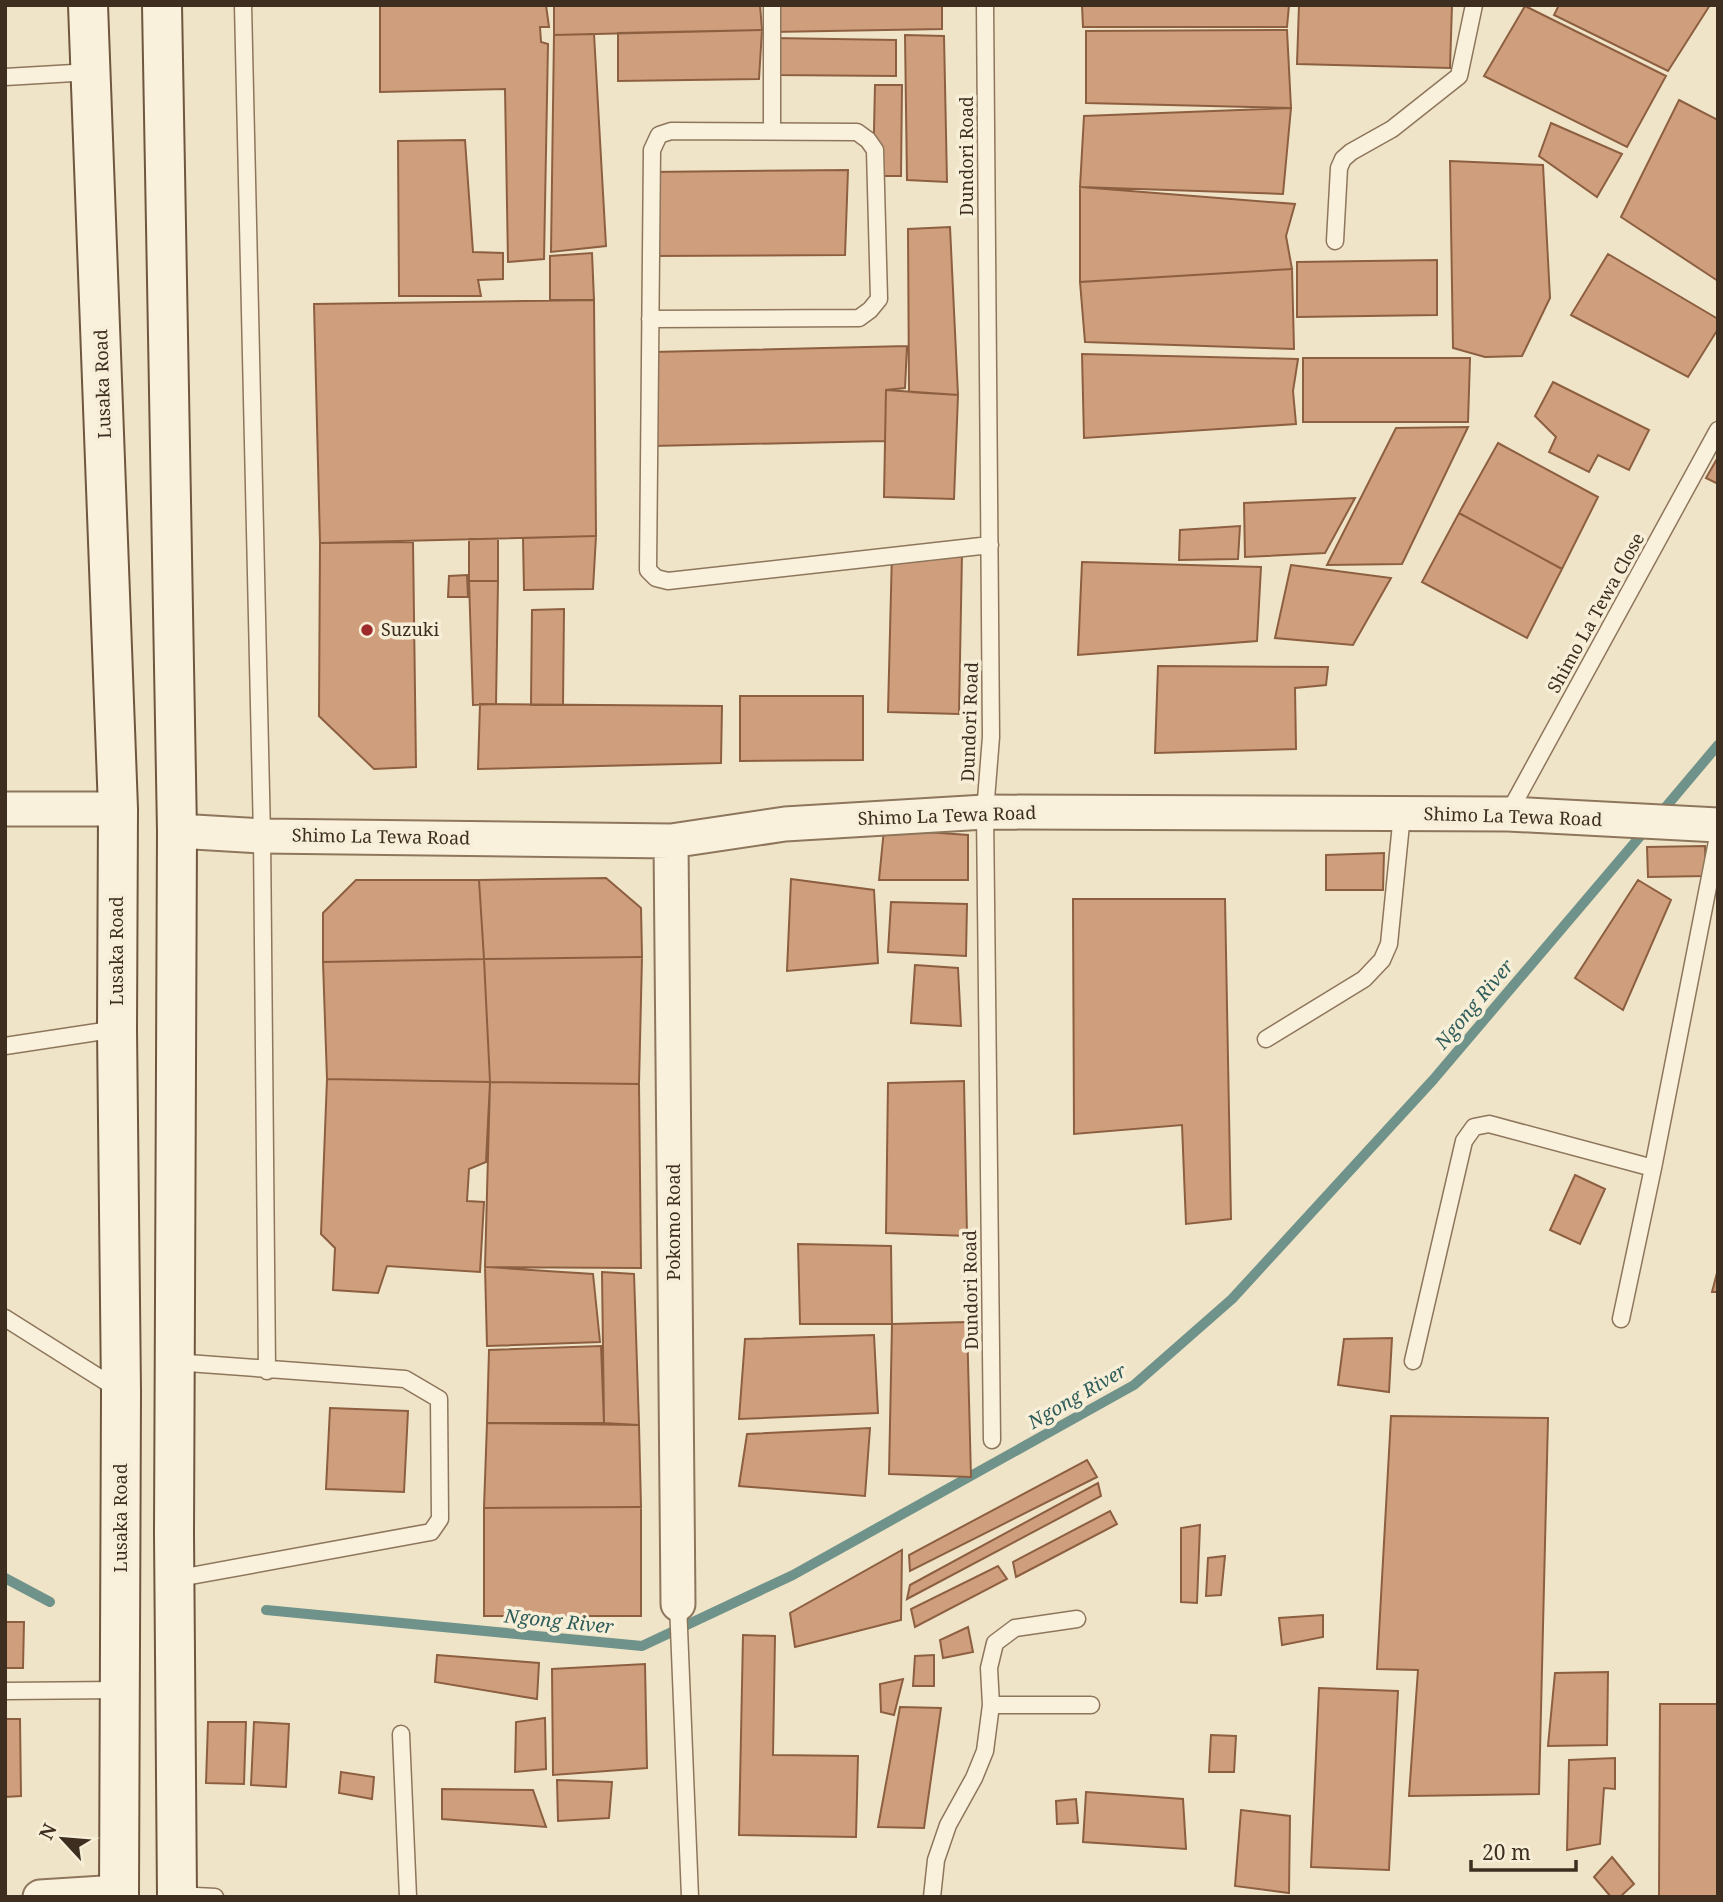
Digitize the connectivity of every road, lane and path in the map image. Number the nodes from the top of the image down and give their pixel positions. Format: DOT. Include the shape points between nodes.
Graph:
graph roads {
  1 [pos="88,5"];
  2 [pos="162,5"];
  3 [pos="243,5"];
  4 [pos="772,5"];
  5 [pos="985,5"];
  6 [pos="1474,5"];
  7 [pos="91,72"];
  8 [pos="5,77"];
  9 [pos="772,131"];
  10 [pos="1335,241"];
  11 [pos="650,319"];
  12 [pos="1718,430"];
  13 [pos="990,545"];
  14 [pos="5,809"];
  15 [pos="118,809"];
  16 [pos="985,812"];
  17 [pos="1402,814"];
  18 [pos="1508,814"];
  19 [pos="1718,825"];
  20 [pos="177,831"];
  21 [pos="262,836"];
  22 [pos="1718,836"];
  23 [pos="671,841"];
  24 [pos="117,1029"];
  25 [pos="1266,1039"];
  26 [pos="5,1046"];
  27 [pos="1653,1168"];
  28 [pos="5,1318"];
  29 [pos="1621,1319"];
  30 [pos="1413,1361"];
  31 [pos="174,1362"];
  32 [pos="267,1371"];
  33 [pos="121,1392"];
  34 [pos="992,1440"];
  35 [pos="174,1579"];
  36 [pos="678,1604"];
  37 [pos="1077,1619"];
  38 [pos="120,1690"];
  39 [pos="5,1691"];
  40 [pos="991,1705"];
  41 [pos="1091,1705"];
  42 [pos="401,1734"];
  43 [pos="119,1895"];
  44 [pos="177,1896"];
  45 [pos="40,1897"];
  46 [pos="215,1897"];
  47 [pos="408,1897"];
  48 [pos="690,1897"];
  49 [pos="932,1897"];
  1 -- 7 [label="main road, Lusaka Road"];
  2 -- 20 [label="main road"];
  3 -- 21 [label="lane"];
  4 -- 9 [label="lane"];
  5 -- 13 [label="lane, Dundori Road"];
  6 -- 10 [label="lane" via="1459,76 1392,129 1343,159"];
  7 -- 8 [label="lane"];
  7 -- 15 [label="main road, Lusaka Road"];
  9 -- 11 [label="lane" via="671,131 659,135 652,150"];
  9 -- 11 [label="lane" via="857,132 875,150 879,299 859,318"];
  11 -- 13 [label="lane" via="648,570 656,578 668,581"];
  12 -- 18 [label="lane, Shimo La Tewa Close"];
  13 -- 16 [label="lane, Dundori Road" via="991,737"];
  14 -- 15 [label="street"];
  15 -- 24 [label="main road, Lusaka Road"];
  16 -- 17 [label="street, Shimo La Tewa Road"];
  16 -- 23 [label="street, Shimo La Tewa Road" via="785,824"];
  16 -- 34 [label="lane, Dundori Road"];
  17 -- 18 [label="street, Shimo La Tewa Road"];
  17 -- 25 [label="lane" via="1389,944 1382,960 1364,979"];
  18 -- 19 [label="street, Shimo La Tewa Road"];
  20 -- 21 [label="street, Shimo La Tewa Road"];
  20 -- 31 [label="main road"];
  21 -- 23 [label="street, Shimo La Tewa Road"];
  21 -- 32 [label="lane"];
  22 -- 27 [label="lane"];
  23 -- 36 [label="street, Pokomo Road"];
  24 -- 26 [label="lane"];
  24 -- 33 [label="main road, Lusaka Road"];
  27 -- 29 [label="lane"];
  27 -- 30 [label="lane" via="1489,1124 1474,1127 1464,1140"];
  28 -- 33 [label="lane"];
  31 -- 32 [label="lane"];
  31 -- 35 [label="main road"];
  32 -- 35 [label="lane" via="405,1380 439,1399 440,1519 431,1532"];
  33 -- 38 [label="main road, Lusaka Road"];
  35 -- 44 [label="main road"];
  36 -- 48 [label="lane"];
  37 -- 40 [label="lane" via="1015,1628 995,1643 989,1668"];
  38 -- 39 [label="lane"];
  38 -- 43 [label="main road, Lusaka Road"];
  40 -- 41 [label="lane"];
  40 -- 49 [label="lane" via="985,1751 948,1825 936,1860"];
  42 -- 47 [label="lane"];
  43 -- 45 [label="street"];
  44 -- 46 [label="lane"];
}
